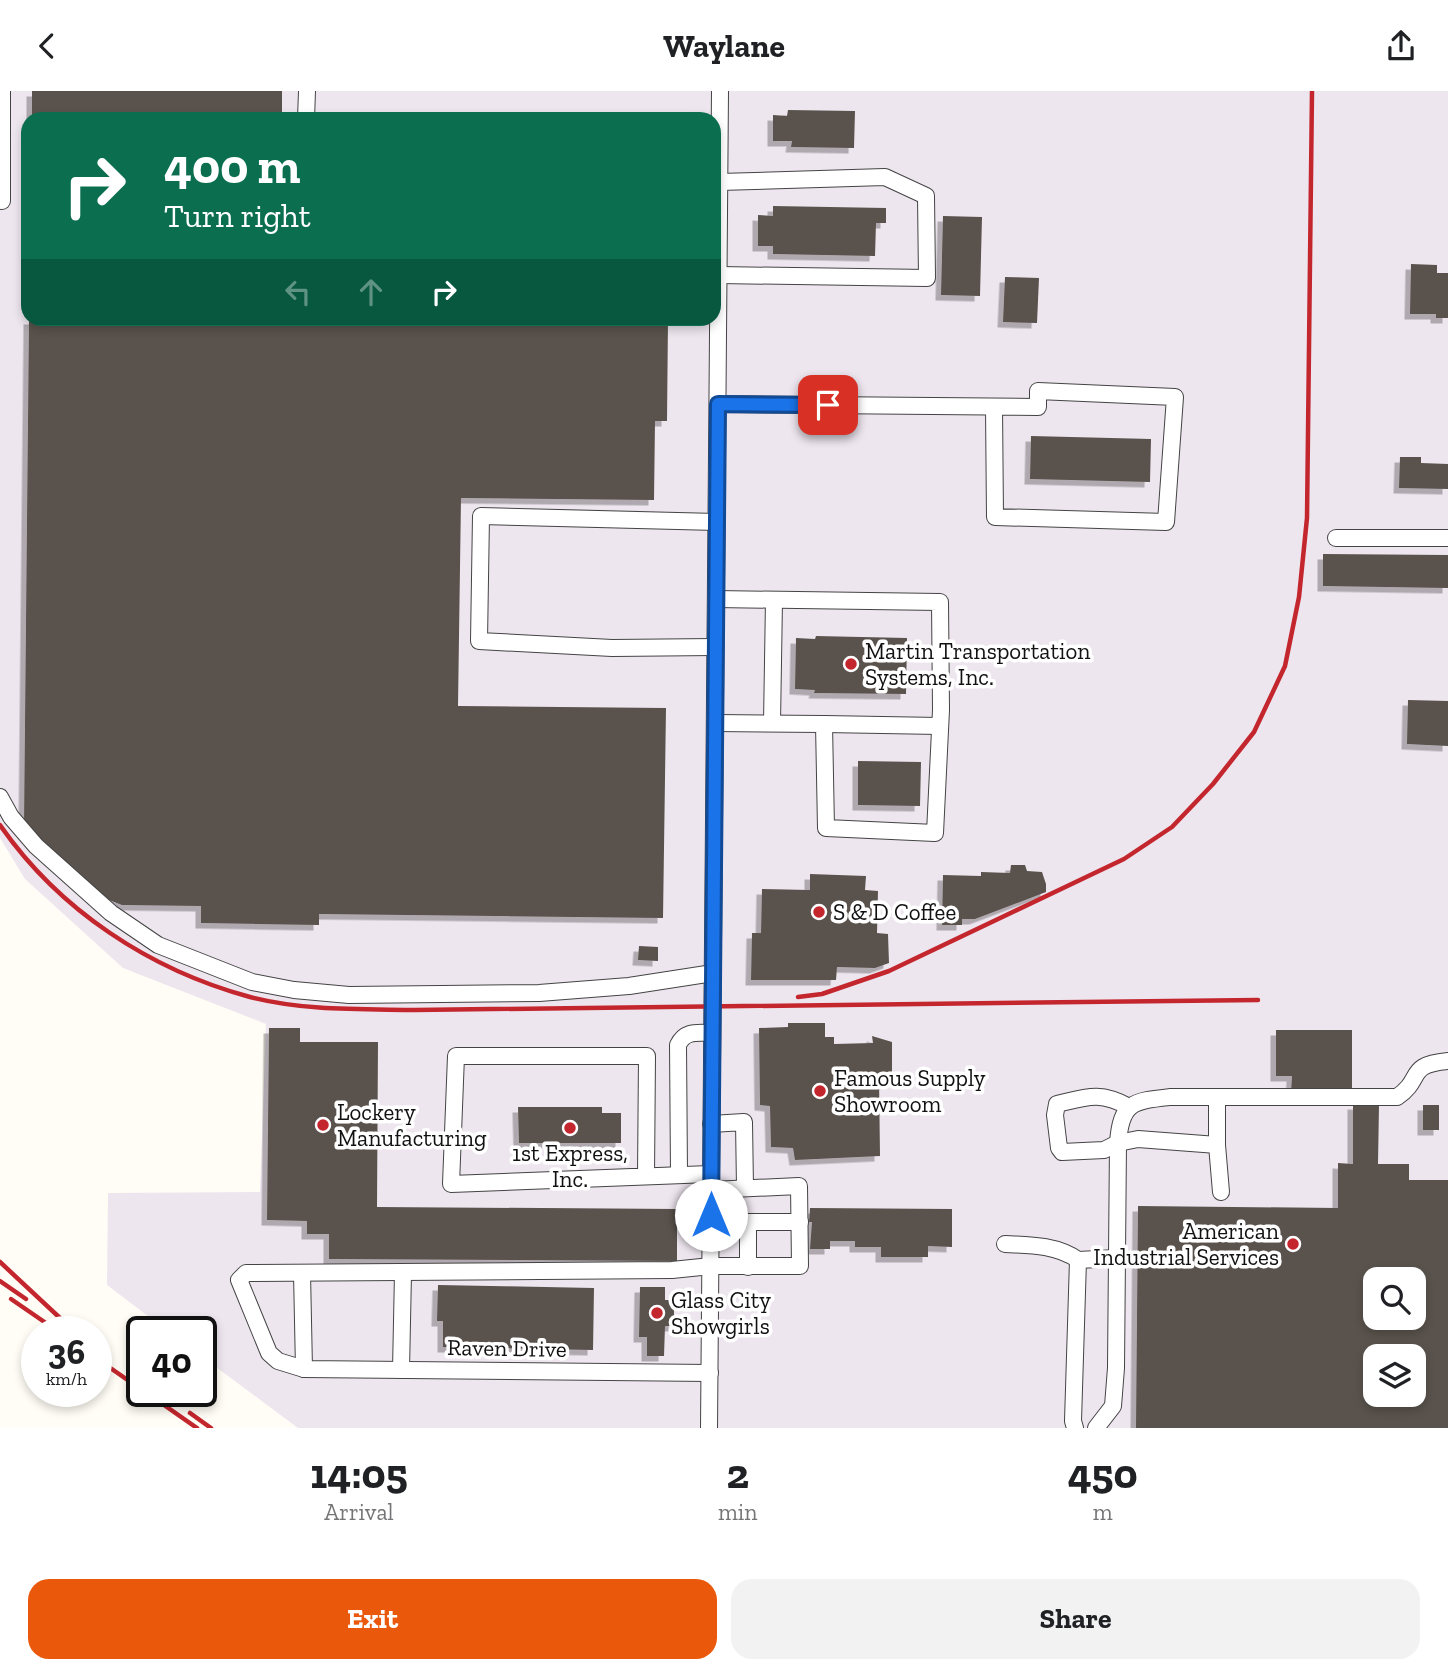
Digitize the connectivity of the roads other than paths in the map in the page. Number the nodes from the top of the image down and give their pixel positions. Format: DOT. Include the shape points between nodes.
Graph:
graph roads {
  1 [pos="2,91"];
  2 [pos="307,91"];
  3 [pos="720,91"];
  4 [pos="306,112"];
  5 [pos="720,112"];
  6 [pos="721,182"];
  7 [pos="2,201"];
  8 [pos="721,275"];
  9 [pos="717,326"];
  10 [pos="718,404"];
  11 [pos="995,407"];
  12 [pos="717,522"];
  13 [pos="1336,538"];
  14 [pos="1448,538"];
  15 [pos="716,599"];
  16 [pos="774,600"];
  17 [pos="715,647"];
  18 [pos="716,723"];
  19 [pos="772,723"];
  20 [pos="824,724"];
  21 [pos="940,726"];
  22 [pos="0,797"];
  23 [pos="713,973"];
  24 [pos="712,1034"];
  25 [pos="1448,1061"];
  26 [pos="1217,1097"];
  27 [pos="1129,1107"];
  28 [pos="711,1124"];
  29 [pos="1118,1143"];
  30 [pos="1217,1145"];
  31 [pos="679,1174"];
  32 [pos="646,1176"];
  33 [pos="711,1182"];
  34 [pos="745,1188"];
  35 [pos="1222,1192"];
  36 [pos="800,1222"];
  37 [pos="1005,1244"];
  38 [pos="1117,1258"];
  39 [pos="1078,1260"];
  40 [pos="710,1266"];
  41 [pos="748,1267"];
  42 [pos="302,1273"];
  43 [pos="403,1273"];
  44 [pos="304,1369"];
  45 [pos="401,1370"];
  46 [pos="709,1373"];
  47 [pos="709,1428"];
  48 [pos="1075,1428"];
  49 [pos="1096,1428"];
  1 -- 7 [label="street"];
  2 -- 4 [label="street"];
  3 -- 5 [label="street"];
  6 -- 8 [label="street" via="885,177 926,196 927,278"];
  9 -- 10 [label="street"];
  10 -- 11 [label="street"];
  10 -- 12 [label="street"];
  11 -- 11 [label="street" via="1038,407 1038,391 1175,397 1166,522 995,517"];
  12 -- 15 [label="street"];
  12 -- 17 [label="street" via="481,516 479,641 612,648"];
  13 -- 14 [label="street"];
  15 -- 16 [label="street"];
  15 -- 17 [label="street"];
  16 -- 19 [label="street"];
  16 -- 21 [label="street" via="940,602"];
  17 -- 18 [label="street"];
  18 -- 19 [label="street"];
  18 -- 23 [label="street"];
  19 -- 20 [label="street"];
  20 -- 21 [label="street"];
  20 -- 21 [label="street" via="826,828 935,833"];
  22 -- 23 [label="street" via="36,846 111,913 158,945 252,982 349,995 539,993"];
  23 -- 24 [label="street"];
  24 -- 28 [label="street"];
  24 -- 31 [label="street" via="688,1033 678,1045"];
  25 -- 26 [label="street" via="1428,1063 1416,1071 1408,1090 1397,1097"];
  26 -- 27 [label="street" via="1170,1097 1137,1101"];
  26 -- 30 [label="street"];
  27 -- 29 [label="street" via="1119,1127"];
  27 -- 29 [label="street" via="1110,1097 1057,1104 1062,1152 1104,1150"];
  28 -- 33 [label="street"];
  28 -- 34 [label="street" via="744,1122"];
  29 -- 30 [label="street" via="1138,1139"];
  29 -- 38 [label="street"];
  30 -- 35 [label="street"];
  31 -- 32 [label="street"];
  31 -- 33 [label="street"];
  32 -- 32 [label="street" via="451,1184 456,1056 647,1056"];
  33 -- 34 [label="street"];
  33 -- 40 [label="street"];
  34 -- 36 [label="street" via="799,1186"];
  36 -- 41 [label="street" via="800,1266"];
  36 -- 41 [label="street" via="748,1222"];
  37 -- 39 [label="street" via="1035,1245 1069,1253"];
  38 -- 39 [label="street"];
  38 -- 49 [label="street" via="1113,1406"];
  39 -- 48 [label="street"];
  40 -- 41 [label="street"];
  40 -- 43 [label="street"];
  40 -- 46 [label="street"];
  42 -- 43 [label="street"];
  42 -- 44 [label="street"];
  42 -- 44 [label="street" via="246,1273 239,1280 269,1353 278,1361"];
  43 -- 45 [label="street"];
  44 -- 45 [label="street, Raven Drive"];
  45 -- 46 [label="street, Raven Drive"];
  46 -- 47 [label="street"];
}
